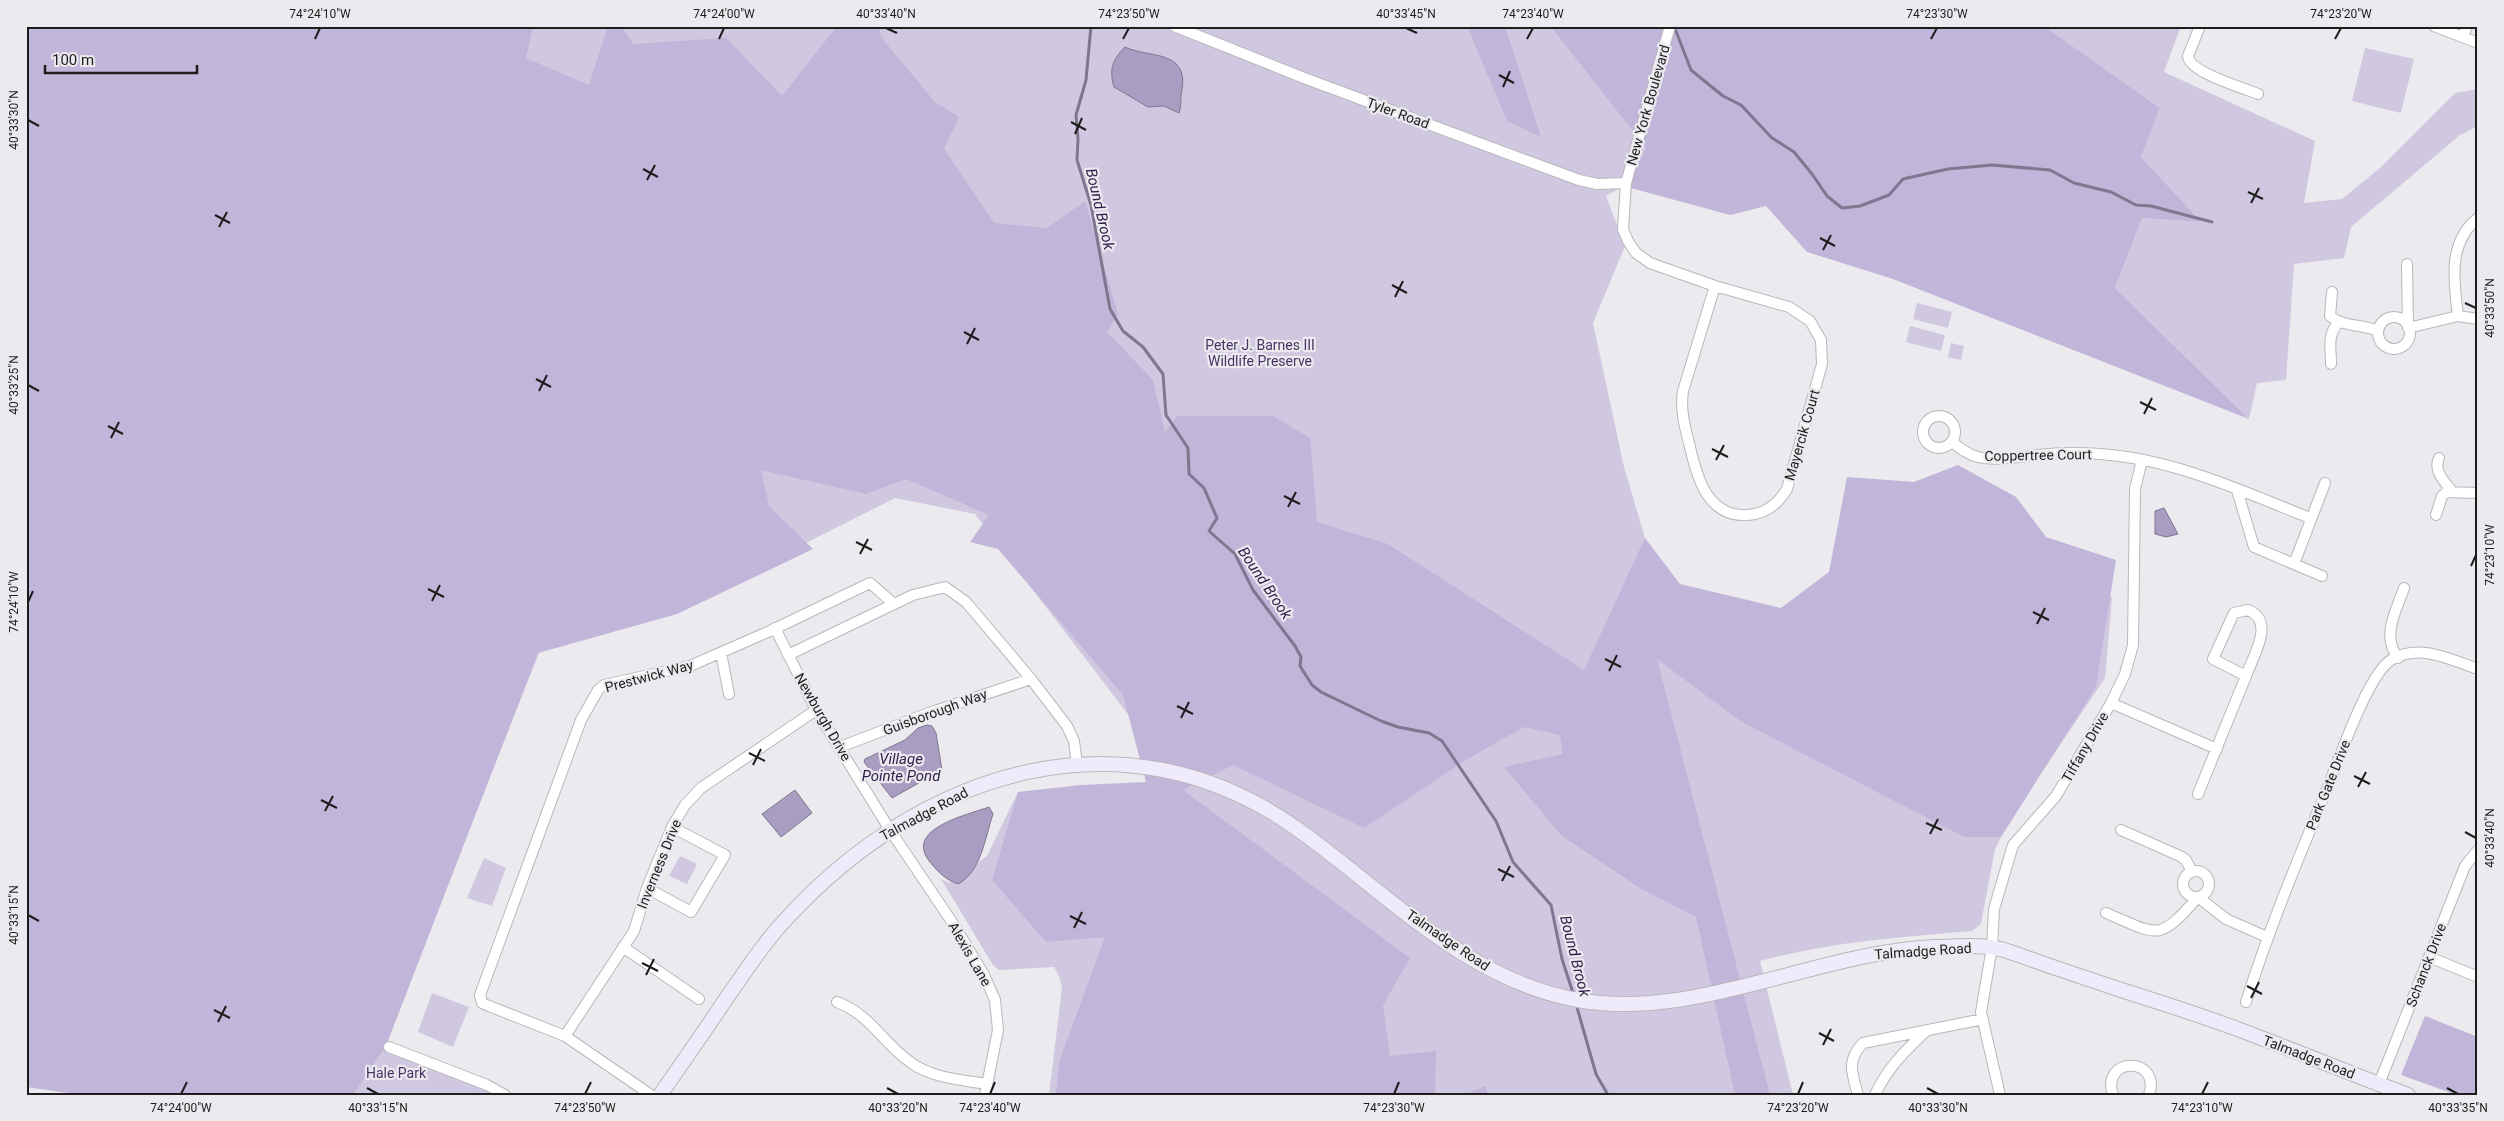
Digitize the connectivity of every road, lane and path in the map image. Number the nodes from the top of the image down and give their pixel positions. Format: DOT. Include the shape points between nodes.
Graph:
graph roads {
  1 [pos="1174,26"];
  2 [pos="1670,26"];
  3 [pos="2200,26"];
  4 [pos="2434,26"];
  5 [pos="2467,26"];
  6 [pos="2463,37"];
  7 [pos="2478,43"];
  8 [pos="2258,94"];
  9 [pos="1626,183"];
  10 [pos="2478,218"];
  11 [pos="2408,264"];
  12 [pos="1715,286"];
  13 [pos="2332,292"];
  14 [pos="2458,316"];
  15 [pos="2478,319"];
  16 [pos="2338,323"];
  17 [pos="2408,328"];
  18 [pos="2378,330"];
  19 [pos="2331,364"];
  20 [pos="1952,442"];
  21 [pos="2439,458"];
  22 [pos="2142,460"];
  23 [pos="2325,482"];
  24 [pos="2236,490"];
  25 [pos="2451,490"];
  26 [pos="2478,493"];
  27 [pos="2436,515"];
  28 [pos="2310,518"];
  29 [pos="2294,564"];
  30 [pos="2322,576"];
  31 [pos="2404,588"];
  32 [pos="894,604"];
  33 [pos="775,628"];
  34 [pos="721,653"];
  35 [pos="788,655"];
  36 [pos="2398,658"];
  37 [pos="2478,669"];
  38 [pos="2246,676"];
  39 [pos="1031,679"];
  40 [pos="729,694"];
  41 [pos="2110,704"];
  42 [pos="816,710"];
  43 [pos="840,747"];
  44 [pos="2217,749"];
  45 [pos="1077,765"];
  46 [pos="2198,794"];
  47 [pos="672,827"];
  48 [pos="890,830"];
  49 [pos="2121,830"];
  50 [pos="2478,850"];
  51 [pos="2192,872"];
  52 [pos="647,888"];
  53 [pos="2198,897"];
  54 [pos="2106,913"];
  55 [pos="2267,937"];
  56 [pos="623,947"];
  57 [pos="1992,947"];
  58 [pos="2429,957"];
  59 [pos="2478,977"];
  60 [pos="699,998"];
  61 [pos="836,1002"];
  62 [pos="2246,1002"];
  63 [pos="1983,1019"];
  64 [pos="1927,1030"];
  65 [pos="565,1036"];
  66 [pos="389,1047"];
  67 [pos="2379,1084"];
  68 [pos="986,1090"];
  69 [pos="505,1095"];
  70 [pos="652,1095"];
  71 [pos="660,1095"];
  72 [pos="1858,1095"];
  73 [pos="1876,1095"];
  74 [pos="2000,1095"];
  75 [pos="2113,1095"];
  76 [pos="2150,1095"];
  77 [pos="2408,1095"];
  1 -- 9 [label="street, Tyler Road" via="1579,180 1597,184"];
  2 -- 9 [label="street, New York Boulevard"];
  3 -- 8 [label="street" via="2188,56 2190,65"];
  4 -- 6 [label="street"];
  5 -- 6 [label="street"];
  6 -- 7 [label="street"];
  9 -- 12 [label="street, Mayercik Court" via="1623,229 1636,253 1650,263"];
  10 -- 14 [label="street" via="2460,240 2456,254 2454,279"];
  11 -- 17 [label="street"];
  12 -- 12 [label="street, Mayercik Court" via="1789,307 1810,321 1821,340 1822,364 1787,489 1780,500 1760,514 1738,516 1714,504 1706,495 1697,475 1684,422 1683,391"];
  13 -- 16 [label="street" via="2330,316"];
  14 -- 15 [label="street"];
  14 -- 17 [label="street"];
  16 -- 18 [label="street"];
  16 -- 19 [label="street" via="2330,337"];
  17 -- 18 [label="street" via="2402,320 2392,317"];
  17 -- 18 [label="street" via="2406,343 2392,349 2380,341"];
  20 -- 22 [label="street, Coppertree Court" via="1963,451 1979,457 2100,454"];
  21 -- 25 [label="street" via="2436,463 2439,474"];
  22 -- 24 [label="street, Coppertree Court" via="2186,470"];
  22 -- 41 [label="street, Tiffany Drive" via="2134,489 2133,645 2125,674"];
  23 -- 28 [label="street"];
  24 -- 28 [label="street, Coppertree Court"];
  24 -- 29 [label="street" via="2254,547"];
  25 -- 26 [label="street"];
  25 -- 27 [label="street" via="2442,496"];
  28 -- 29 [label="street"];
  29 -- 30 [label="street"];
  31 -- 36 [label="street" via="2390,626 2393,651"];
  32 -- 33 [label="street, Prestwick Way" via="870,583"];
  32 -- 35 [label="street"];
  32 -- 39 [label="street" via="913,595 945,587 966,602"];
  33 -- 34 [label="street, Prestwick Way"];
  33 -- 35 [label="street, Newburgh Drive"];
  34 -- 40 [label="street"];
  34 -- 65 [label="street, Prestwick Way" via="690,666 604,685 581,720 480,996 482,1003"];
  35 -- 42 [label="street, Newburgh Drive"];
  36 -- 37 [label="street, Park Gate Drive" via="2416,652 2429,653"];
  36 -- 55 [label="street, Park Gate Drive" via="2379,672 2355,718"];
  38 -- 38 [label="street" via="2263,629 2261,618 2248,610 2234,613 2213,659"];
  38 -- 44 [label="street"];
  39 -- 43 [label="street, Guisborough Way"];
  39 -- 45 [label="street" via="1067,726 1074,741"];
  41 -- 44 [label="street"];
  41 -- 57 [label="street, Tiffany Drive" via="2056,796 2013,845 1994,908"];
  42 -- 43 [label="street, Newburgh Drive"];
  42 -- 47 [label="street, Inverness Drive" via="701,788 685,805"];
  43 -- 48 [label="street, Newburgh Drive"];
  44 -- 46 [label="street"];
  45 -- 48 [label="street, Talmadge Road" via="1040,770 972,788 942,800"];
  45 -- 57 [label="street, Talmadge Road" via="1132,764 1163,769 1225,789 1260,805 1482,966 1534,989 1586,1001 1648,1003 1732,988 1875,953 1932,947"];
  47 -- 52 [label="street, Inverness Drive"];
  47 -- 52 [label="street" via="725,855 691,912"];
  48 -- 68 [label="street, Alexis Lane" via="956,928 995,1000 998,1030"];
  48 -- 71 [label="street, Talmadge Road" via="830,876 784,921"];
  49 -- 51 [label="street" via="2180,856"];
  50 -- 58 [label="street, Schanck Drive" via="2464,866"];
  51 -- 53 [label="street" via="2184,880 2184,889 2189,896"];
  51 -- 53 [label="street" via="2204,875 2208,882 2205,893"];
  52 -- 56 [label="street, Inverness Drive" via="634,931"];
  53 -- 54 [label="street" via="2170,927 2158,931 2150,931"];
  53 -- 55 [label="street" via="2226,919"];
  55 -- 62 [label="street, Park Gate Drive"];
  56 -- 60 [label="street"];
  56 -- 65 [label="street, Inverness Drive"];
  57 -- 63 [label="street, Tiffany Drive"];
  57 -- 67 [label="street, Talmadge Road" via="2236,1028"];
  58 -- 59 [label="street"];
  58 -- 67 [label="street, Schanck Drive"];
  61 -- 68 [label="street" via="865,1017 911,1064"];
  63 -- 64 [label="street"];
  63 -- 74 [label="street, Tiffany Drive"];
  64 -- 72 [label="street" via="1863,1043 1854,1052 1851,1066"];
  64 -- 73 [label="street" via="1883,1077"];
  65 -- 70 [label="street, Prestwick Way"];
  66 -- 69 [label="street"];
  67 -- 77 [label="street, Talmadge Road"];
  75 -- 76 [label="street" via="2113,1076 2122,1067 2134,1066 2150,1076"];
}
